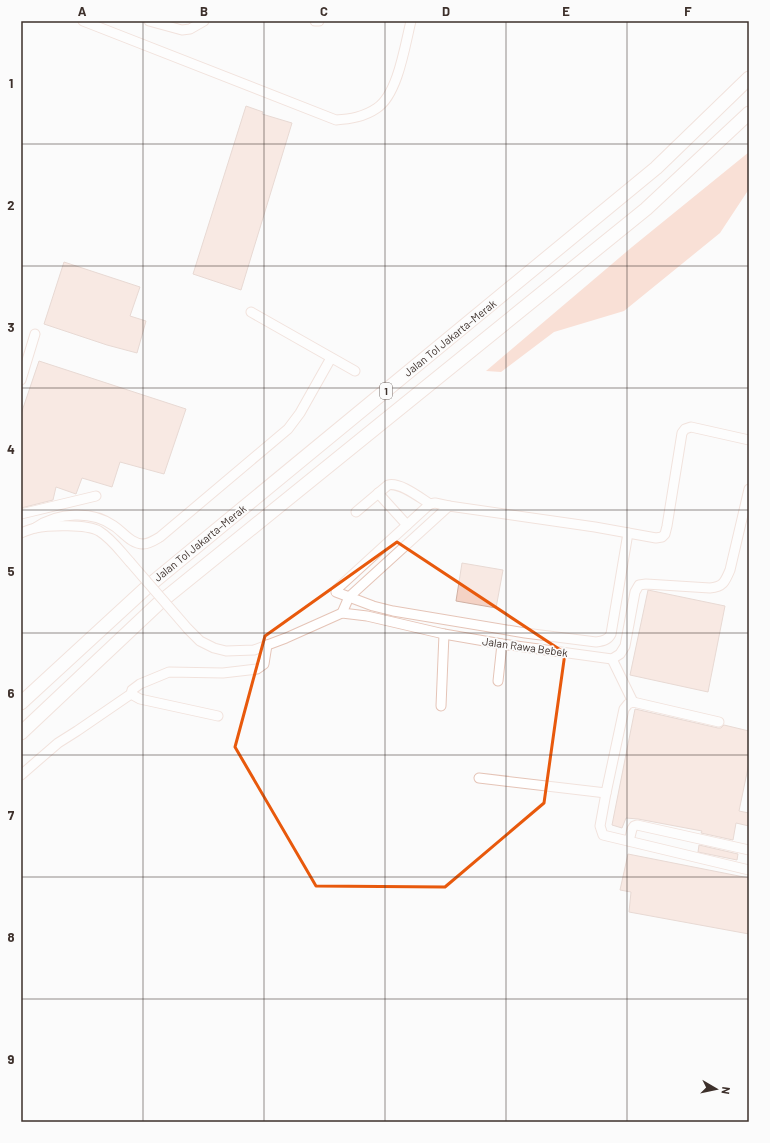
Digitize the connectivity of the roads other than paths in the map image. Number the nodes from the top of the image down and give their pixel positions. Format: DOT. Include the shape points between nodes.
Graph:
graph roads {
  1 [pos="83,21"];
  2 [pos="149,21"];
  3 [pos="204,21"];
  4 [pos="315,21"];
  5 [pos="319,21"];
  6 [pos="411,21"];
  7 [pos="749,78"];
  8 [pos="749,113"];
  9 [pos="251,312"];
  10 [pos="35,334"];
  11 [pos="331,358"];
  12 [pos="355,371"];
  13 [pos="21,380"];
  14 [pos="749,440"];
  15 [pos="749,489"];
  16 [pos="378,493"];
  17 [pos="96,496"];
  18 [pos="430,504"];
  19 [pos="449,506"];
  20 [pos="356,512"];
  21 [pos="21,514"];
  22 [pos="407,525"];
  23 [pos="35,528"];
  24 [pos="21,533"];
  25 [pos="628,533"];
  26 [pos="349,597"];
  27 [pos="342,613"];
  28 [pos="444,634"];
  29 [pos="502,644"];
  30 [pos="267,645"];
  31 [pos="612,659"];
  32 [pos="498,681"];
  33 [pos="131,694"];
  34 [pos="633,702"];
  35 [pos="21,703"];
  36 [pos="441,706"];
  37 [pos="218,716"];
  38 [pos="719,722"];
  39 [pos="21,733"];
  40 [pos="21,775"];
  41 [pos="479,778"];
  42 [pos="606,793"];
  43 [pos="629,841"];
  44 [pos="749,850"];
  45 [pos="749,870"];
  1 -- 6 [label="street" via="336,120 365,115 386,99 399,71"];
  2 -- 3 [label="street" via="182,30"];
  4 -- 5 [label="street"];
  7 -- 35 [label="highway, Jalan Tol Jakarta–Merak / 1" via="656,168 146,588"];
  8 -- 39 [label="highway, Jalan Tol Jakarta–Merak / 1" via="646,209 158,604"];
  9 -- 11 [label="street"];
  10 -- 13 [label="street"];
  11 -- 12 [label="street"];
  11 -- 23 [label="street" via="288,429 153,542 143,544 134,541 114,526 90,516 60,517 44,521"];
  14 -- 25 [label="street" via="691,428 685,429 664,536 656,538"];
  15 -- 31 [label="street" via="726,581 719,587 710,588 639,585 635,592 625,646 620,654"];
  16 -- 18 [label="street" via="388,484 393,484"];
  16 -- 20 [label="street"];
  16 -- 22 [label="street"];
  17 -- 21 [label="street"];
  18 -- 19 [label="street"];
  18 -- 22 [label="street"];
  19 -- 25 [label="street"];
  19 -- 26 [label="street"];
  22 -- 26 [label="street" via="336,589 336,592"];
  23 -- 24 [label="street"];
  23 -- 30 [label="street, bridge" via="76,526 99,531 111,540 200,641 226,651 254,650"];
  25 -- 26 [label="street" via="611,634 603,642 428,618 373,606"];
  26 -- 27 [label="street"];
  27 -- 28 [label="street, Jalan Rawa Bebek" via="367,616"];
  27 -- 30 [label="street"];
  28 -- 29 [label="street, Jalan Rawa Bebek"];
  28 -- 36 [label="street"];
  29 -- 31 [label="street, Jalan Rawa Bebek"];
  29 -- 32 [label="street"];
  30 -- 33 [label="street" via="264,664 257,669 223,673 169,672 140,684"];
  31 -- 34 [label="street"];
  33 -- 37 [label="street" via="140,699"];
  33 -- 40 [label="street" via="58,743"];
  34 -- 38 [label="street"];
  34 -- 42 [label="street" via="624,709"];
  41 -- 42 [label="street"];
  42 -- 43 [label="street" via="601,832 603,835"];
  43 -- 44 [label="street" via="632,829 637,825"];
  43 -- 45 [label="street"];
}
